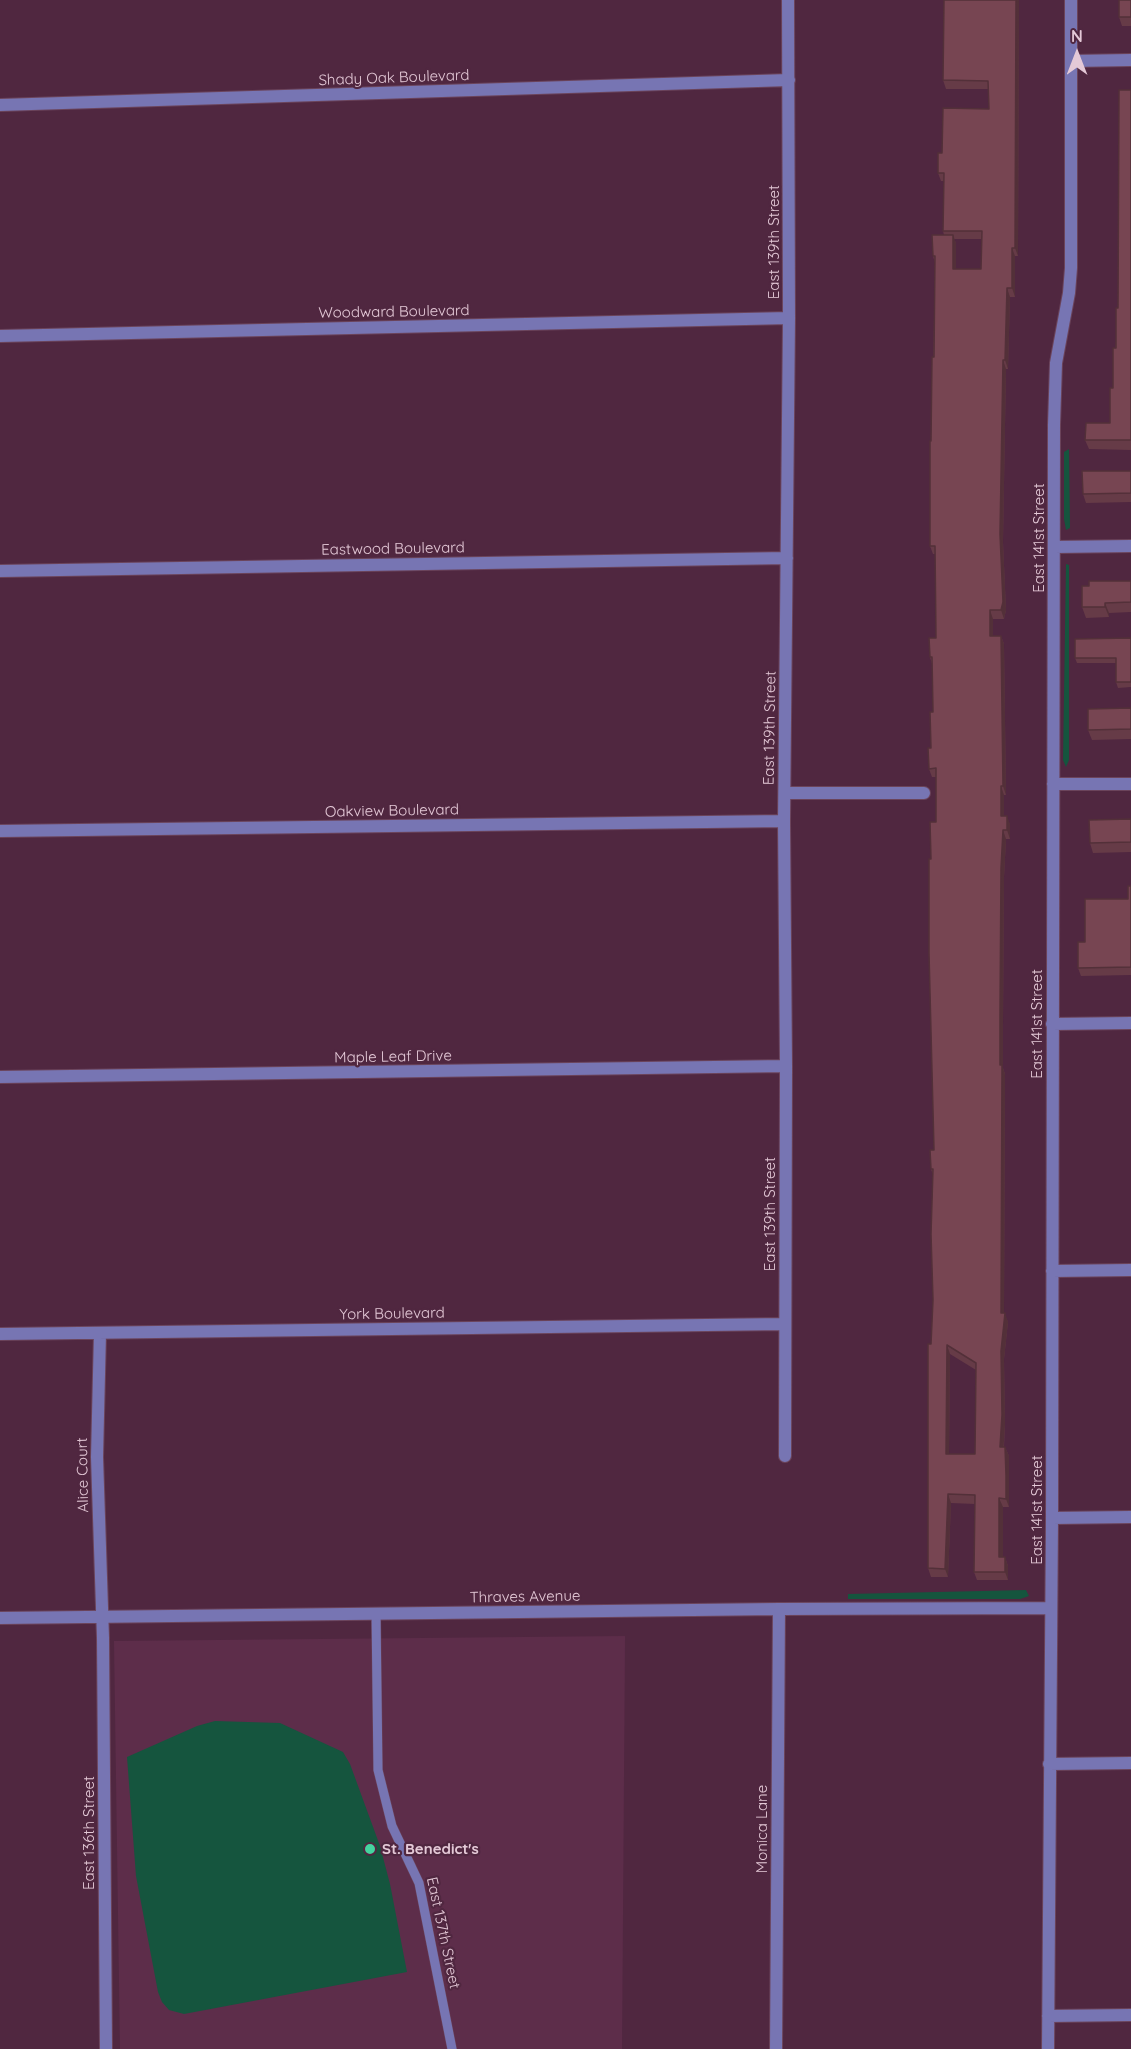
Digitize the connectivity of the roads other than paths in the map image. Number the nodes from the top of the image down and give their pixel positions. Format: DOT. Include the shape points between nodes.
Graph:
graph roads {
  1 [pos="788,0"];
  2 [pos="1071,0"];
  3 [pos="1131,60"];
  4 [pos="1071,61"];
  5 [pos="789,80"];
  6 [pos="0,105"];
  7 [pos="789,318"];
  8 [pos="0,336"];
  9 [pos="1131,546"];
  10 [pos="1054,547"];
  11 [pos="787,558"];
  12 [pos="0,571"];
  13 [pos="1053,784"];
  14 [pos="1131,784"];
  15 [pos="785,793"];
  16 [pos="924,793"];
  17 [pos="784,820"];
  18 [pos="0,831"];
  19 [pos="1131,1023"];
  20 [pos="1052,1024"];
  21 [pos="786,1066"];
  22 [pos="0,1077"];
  23 [pos="1131,1270"];
  24 [pos="1052,1271"];
  25 [pos="785,1324"];
  26 [pos="100,1333"];
  27 [pos="0,1334"];
  28 [pos="785,1456"];
  29 [pos="1131,1517"];
  30 [pos="1052,1518"];
  31 [pos="1051,1608"];
  32 [pos="779,1609"];
  33 [pos="376,1613"];
  34 [pos="102,1616"];
  35 [pos="0,1618"];
  36 [pos="1131,1763"];
  37 [pos="1049,1764"];
  38 [pos="1131,2015"];
  39 [pos="1048,2016"];
  40 [pos="106,2049"];
  41 [pos="452,2049"];
  42 [pos="776,2049"];
  43 [pos="1048,2049"];
  1 -- 5 [label="street, East 139th Street"];
  2 -- 4 [label="street, East 141st Street"];
  3 -- 4 [label="street"];
  4 -- 10 [label="street, East 141st Street" via="1071,268 1054,383"];
  5 -- 6 [label="street, Shady Oak Boulevard"];
  5 -- 7 [label="street, East 139th Street"];
  7 -- 8 [label="street, Woodward Boulevard"];
  7 -- 11 [label="street, East 139th Street"];
  9 -- 10 [label="street"];
  10 -- 13 [label="street, East 141st Street"];
  11 -- 12 [label="street, Eastwood Boulevard"];
  11 -- 15 [label="street, East 139th Street"];
  13 -- 14 [label="street"];
  13 -- 20 [label="street, East 141st Street"];
  15 -- 16 [label="street"];
  15 -- 17 [label="street, East 139th Street"];
  17 -- 18 [label="street, Oakview Boulevard"];
  17 -- 21 [label="street, East 139th Street"];
  19 -- 20 [label="street"];
  20 -- 24 [label="street, East 141st Street"];
  21 -- 22 [label="street, Maple Leaf Drive"];
  21 -- 25 [label="street, East 139th Street"];
  23 -- 24 [label="street"];
  24 -- 30 [label="street, East 141st Street"];
  25 -- 26 [label="street, York Boulevard"];
  25 -- 28 [label="street, East 139th Street"];
  26 -- 27 [label="street, York Boulevard"];
  26 -- 34 [label="street, Alice Court" via="97,1457"];
  29 -- 30 [label="street"];
  30 -- 31 [label="street, East 141st Street"];
  31 -- 32 [label="street, Thraves Avenue"];
  31 -- 37 [label="street, East 141st Street"];
  32 -- 33 [label="street, Thraves Avenue"];
  32 -- 42 [label="street, Monica Lane"];
  33 -- 34 [label="street, Thraves Avenue"];
  33 -- 41 [label="lane, East 137th Street" via="378,1770 392,1826 419,1883"];
  34 -- 35 [label="street, Thraves Avenue"];
  34 -- 40 [label="street, East 136th Street"];
  36 -- 37 [label="street"];
  37 -- 39 [label="street, East 141st Street"];
  38 -- 39 [label="street"];
  39 -- 43 [label="street, East 141st Street"];
}
